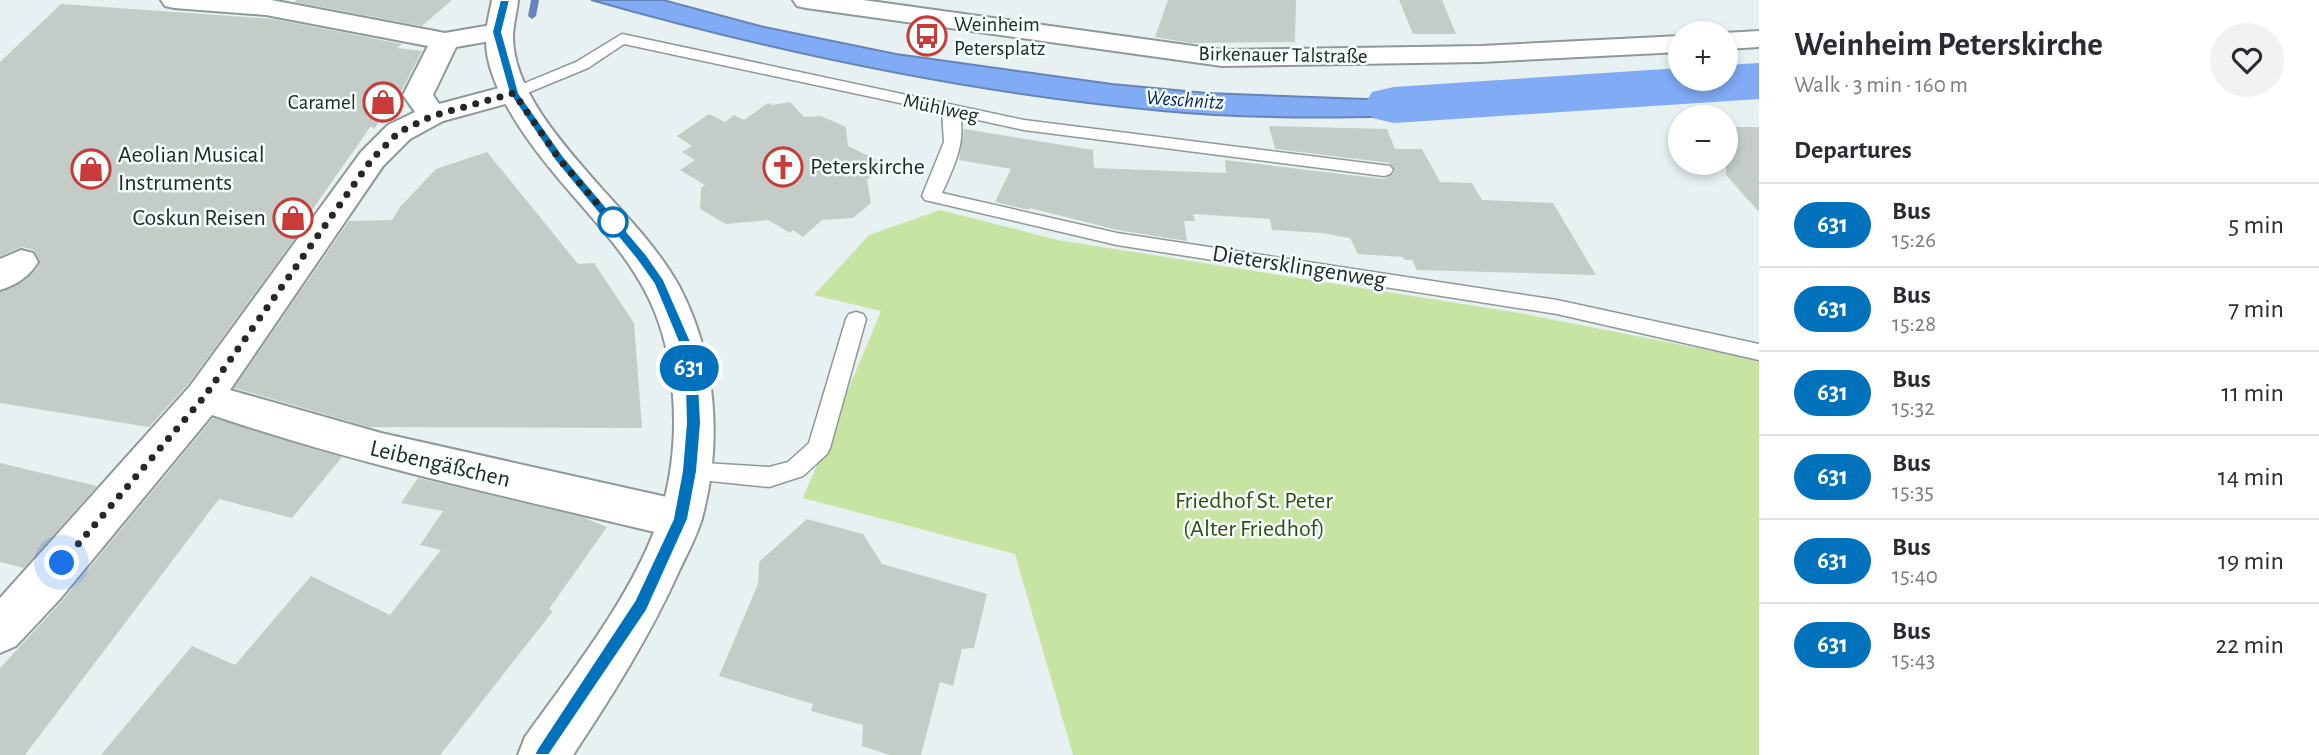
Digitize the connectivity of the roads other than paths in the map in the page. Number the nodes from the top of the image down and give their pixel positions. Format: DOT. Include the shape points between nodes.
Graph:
graph roads {
  1 [pos="174,0"];
  2 [pos="806,0"];
  3 [pos="503,9"];
  4 [pos="1759,39"];
  5 [pos="1738,40"];
  6 [pos="445,41"];
  7 [pos="1668,45"];
  8 [pos="514,93"];
  9 [pos="949,109"];
  10 [pos="432,116"];
  11 [pos="1384,170"];
  12 [pos="856,319"];
  13 [pos="1759,352"];
  14 [pos="204,397"];
  15 [pos="689,471"];
  16 [pos="680,519"];
  17 [pos="0,631"];
  18 [pos="543,755"];
  1 -- 6 [label="main road" via="266,7"];
  2 -- 7 [label="main road, Birkenauer Talstraße" via="1222,58 1481,54"];
  3 -- 6 [label="main road"];
  3 -- 8 [label="main road"];
  4 -- 5 [label="main road"];
  6 -- 10 [label="main road" via="418,95"];
  8 -- 9 [label="lane, Mühlweg" via="582,65 622,39"];
  8 -- 10 [label="main road"];
  8 -- 15 [label="main road" via="560,160 642,257 668,301 685,344 692,384"];
  9 -- 11 [label="lane, Mühlweg" via="1024,125"];
  9 -- 13 [label="lane, Dietersklingenweg" via="955,121 947,161 931,196 1117,239 1557,307"];
  10 -- 14 [label="main road" via="399,132 372,159"];
  12 -- 15 [label="lane" via="819,448 795,469 769,477"];
  14 -- 16 [label="main road, Leibengäßchen" via="354,444"];
  14 -- 17 [label="main road"];
  15 -- 16 [label="main road"];
  16 -- 18 [label="main road" via="641,605"];
}
